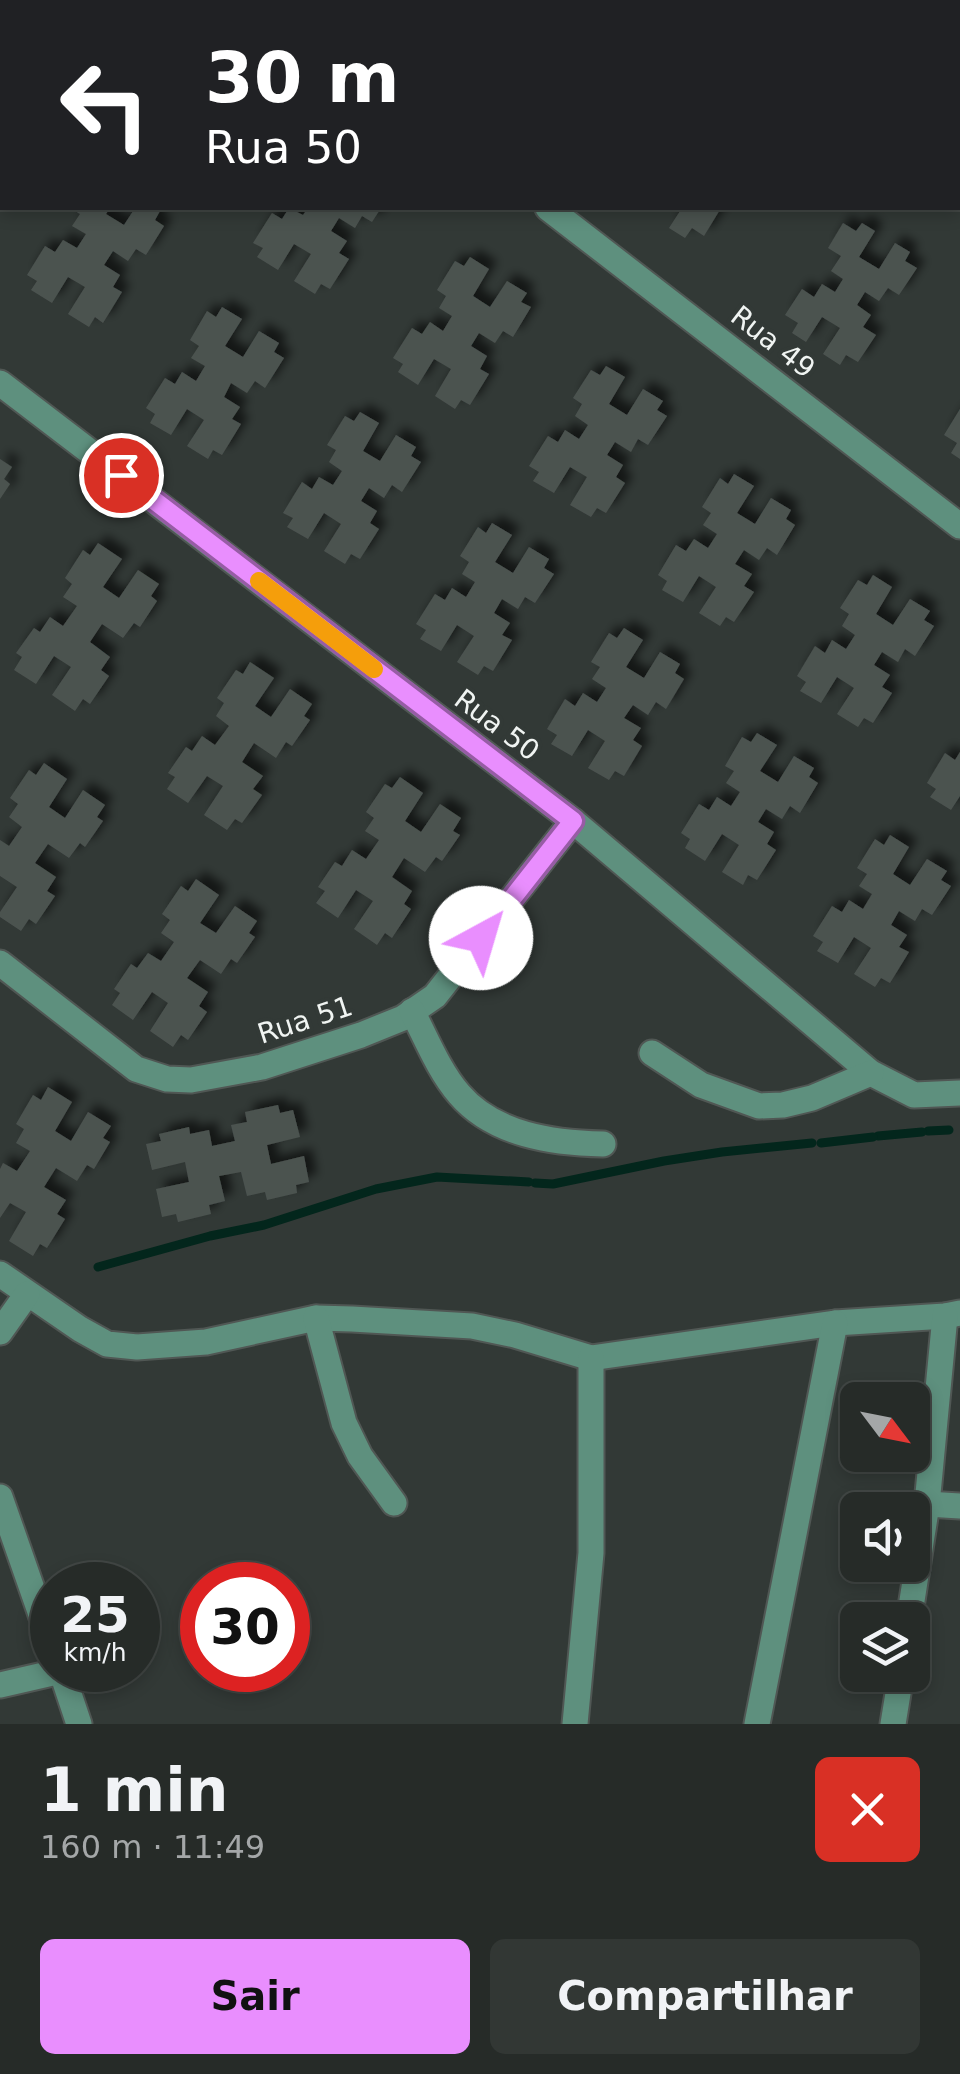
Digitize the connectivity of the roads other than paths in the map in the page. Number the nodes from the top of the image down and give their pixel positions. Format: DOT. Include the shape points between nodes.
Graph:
graph roads {
  1 [pos="551,210"];
  2 [pos="0,383"];
  3 [pos="960,526"];
  4 [pos="573,821"];
  5 [pos="0,962"];
  6 [pos="412,1012"];
  7 [pos="652,1052"];
  8 [pos="871,1073"];
  9 [pos="956,1098"];
  10 [pos="603,1144"];
  11 [pos="0,1274"];
  12 [pos="27,1294"];
  13 [pos="952,1314"];
  14 [pos="316,1318"];
  15 [pos="835,1324"];
  16 [pos="0,1332"];
  17 [pos="591,1358"];
  18 [pos="929,1492"];
  19 [pos="0,1497"];
  20 [pos="394,1504"];
  21 [pos="930,1504"];
  22 [pos="960,1506"];
  23 [pos="30,1583"];
  24 [pos="30,1678"];
  25 [pos="0,1685"];
  26 [pos="68,1692"];
  27 [pos="898,1692"];
  28 [pos="78,1724"];
  29 [pos="576,1724"];
  30 [pos="756,1724"];
  31 [pos="893,1724"];
  1 -- 3 [label="street, Rua 49"];
  2 -- 4 [label="street, Rua 50"];
  4 -- 6 [label="street, Rua 51" via="434,996"];
  4 -- 8 [label="street, Rua 50"];
  5 -- 6 [label="street, Rua 51" via="136,1069 167,1079 262,1066"];
  6 -- 10 [label="street" via="457,1093 480,1114 533,1136"];
  7 -- 8 [label="street" via="702,1085 759,1106 812,1098"];
  8 -- 9 [label="street, Rua 50" via="914,1095"];
  11 -- 12 [label="street"];
  12 -- 14 [label="street" via="107,1344 137,1347 206,1342"];
  12 -- 16 [label="street"];
  13 -- 15 [label="street"];
  13 -- 18 [label="street"];
  14 -- 17 [label="street" via="472,1326"];
  14 -- 20 [label="street" via="344,1423"];
  15 -- 17 [label="street"];
  15 -- 30 [label="street"];
  17 -- 29 [label="street" via="592,1553"];
  19 -- 23 [label="street"];
  21 -- 22 [label="street"];
  24 -- 25 [label="street"];
  26 -- 28 [label="street"];
  27 -- 31 [label="street"];
}
